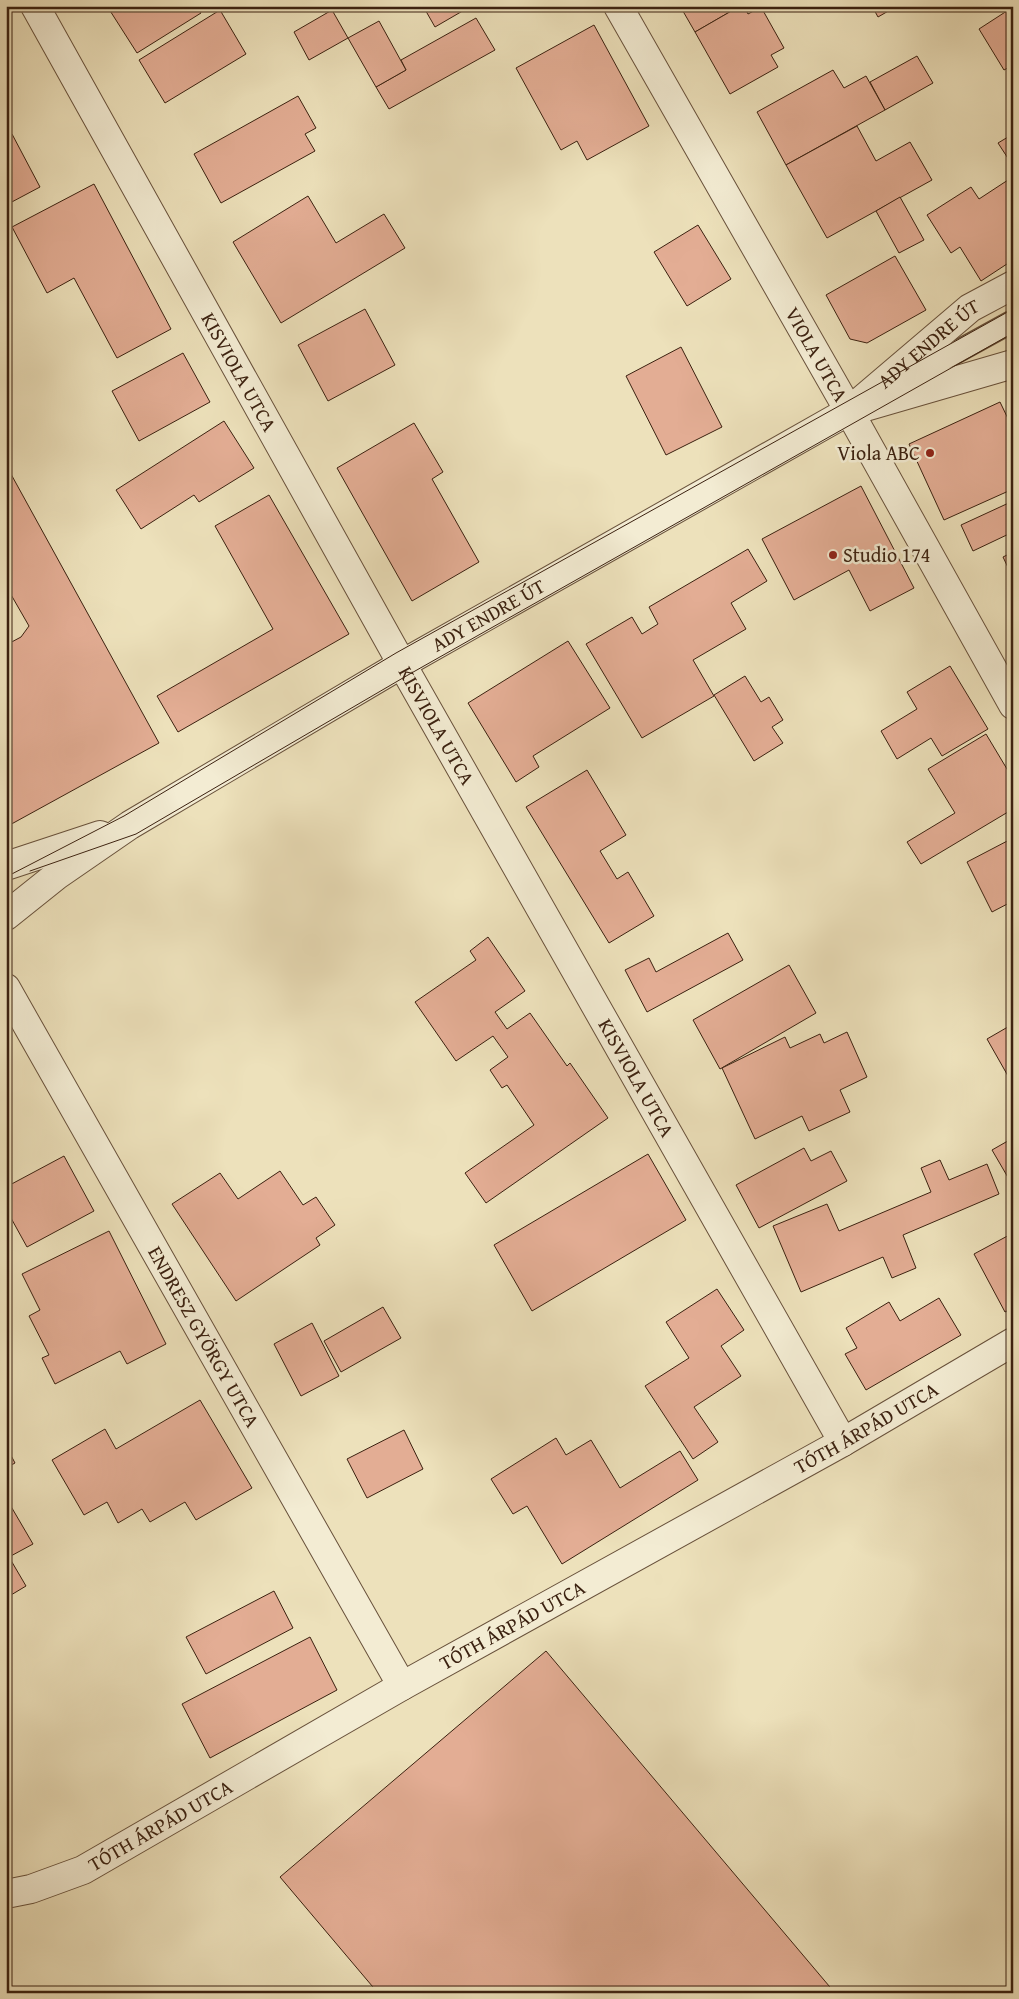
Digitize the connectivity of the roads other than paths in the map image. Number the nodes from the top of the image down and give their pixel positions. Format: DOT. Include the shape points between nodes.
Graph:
graph roads {
  1 [pos="35,6"];
  2 [pos="618,6"];
  3 [pos="1013,285"];
  4 [pos="1013,321"];
  5 [pos="1013,364"];
  6 [pos="849,411"];
  7 [pos="402,664"];
  8 [pos="1013,706"];
  9 [pos="130,825"];
  10 [pos="6,866"];
  11 [pos="6,916"];
  12 [pos="6,988"];
  13 [pos="1013,1342"];
  14 [pos="843,1442"];
  15 [pos="402,1686"];
  16 [pos="6,1894"];
  1 -- 7 [label="street, KISVIOLA UTCA"];
  2 -- 6 [label="street, VIOLA UTCA"];
  3 -- 6 [label="street, ADY ENDRE ÚT" via="970,308"];
  4 -- 6 [label="lane"];
  5 -- 6 [label="street, ADY ENDRE ÚT"];
  6 -- 7 [label="street, ADY ENDRE ÚT"];
  6 -- 8 [label="street, VIOLA UTCA"];
  7 -- 9 [label="street, ADY ENDRE ÚT"];
  7 -- 14 [label="street, KISVIOLA UTCA"];
  9 -- 10 [label="street, ADY ENDRE ÚT"];
  9 -- 11 [label="street, ADY ENDRE ÚT" via="56,876"];
  12 -- 15 [label="street, ENDRESZ GYÖRGY UTCA"];
  13 -- 14 [label="street, TÓTH ÁRPÁD UTCA"];
  14 -- 15 [label="street, TÓTH ÁRPÁD UTCA"];
  15 -- 16 [label="street, TÓTH ÁRPÁD UTCA" via="83,1870 31,1889"];
}
